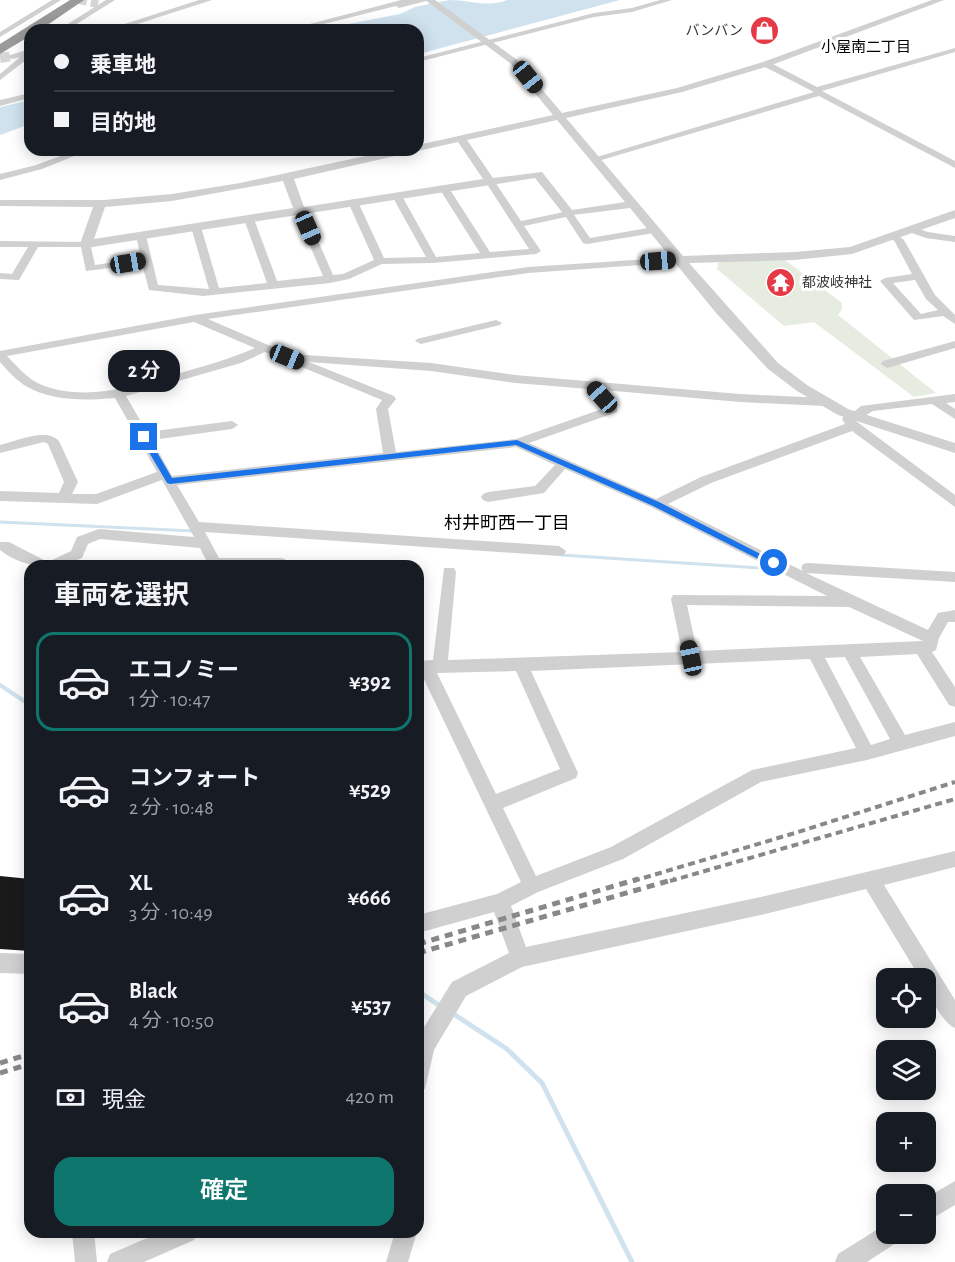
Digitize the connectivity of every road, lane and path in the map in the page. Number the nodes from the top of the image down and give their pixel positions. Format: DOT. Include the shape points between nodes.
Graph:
graph roads {
  1 [pos="57,0"];
  2 [pos="78,0"];
  3 [pos="111,0"];
  4 [pos="208,0"];
  5 [pos="408,0"];
  6 [pos="427,0"];
  7 [pos="668,0"];
  8 [pos="940,0"];
  9 [pos="97,3"];
  10 [pos="334,19"];
  11 [pos="566,21"];
  12 [pos="41,24"];
  13 [pos="53,24"];
  14 [pos="70,24"];
  15 [pos="130,24"];
  16 [pos="314,24"];
  17 [pos="0,35"];
  18 [pos="24,35"];
  19 [pos="24,42"];
  20 [pos="484,42"];
  21 [pos="0,50"];
  22 [pos="955,50"];
  23 [pos="24,53"];
  24 [pos="424,56"];
  25 [pos="6,57"];
  26 [pos="24,57"];
  27 [pos="424,57"];
  28 [pos="766,64"];
  29 [pos="0,78"];
  30 [pos="818,92"];
  31 [pos="24,97"];
  32 [pos="0,103"];
  33 [pos="561,118"];
  34 [pos="461,139"];
  35 [pos="424,147"];
  36 [pos="69,156"];
  37 [pos="380,156"];
  38 [pos="595,159"];
  39 [pos="955,165"];
  40 [pos="287,176"];
  41 [pos="0,177"];
  42 [pos="490,181"];
  43 [pos="444,188"];
  44 [pos="397,196"];
  45 [pos="353,202"];
  46 [pos="0,203"];
  47 [pos="100,204"];
  48 [pos="632,204"];
  49 [pos="300,211"];
  50 [pos="568,214"];
  51 [pos="955,214"];
  52 [pos="249,219"];
  53 [pos="519,224"];
  54 [pos="196,227"];
  55 [pos="654,230"];
  56 [pos="913,230"];
  57 [pos="141,236"];
  58 [pos="894,236"];
  59 [pos="955,239"];
  60 [pos="0,244"];
  61 [pos="86,244"];
  62 [pos="34,245"];
  63 [pos="486,254"];
  64 [pos="147,260"];
  65 [pos="433,260"];
  66 [pos="679,260"];
  67 [pos="380,261"];
  68 [pos="0,276"];
  69 [pos="919,276"];
  70 [pos="330,279"];
  71 [pos="272,283"];
  72 [pos="215,291"];
  73 [pos="945,312"];
  74 [pos="195,318"];
  75 [pos="955,321"];
  76 [pos="496,322"];
  77 [pos="421,341"];
  78 [pos="955,344"];
  79 [pos="264,348"];
  80 [pos="0,355"];
  81 [pos="287,357"];
  82 [pos="887,364"];
  83 [pos="591,384"];
  84 [pos="119,394"];
  85 [pos="955,398"];
  86 [pos="934,400"];
  87 [pos="824,402"];
  88 [pos="955,414"];
  89 [pos="850,418"];
  90 [pos="232,425"];
  91 [pos="144,437"];
  92 [pos="517,442"];
  93 [pos="955,448"];
  94 [pos="0,449"];
  95 [pos="390,456"];
  96 [pos="563,464"];
  97 [pos="168,478"];
  98 [pos="0,496"];
  99 [pos="488,497"];
  100 [pos="63,498"];
  101 [pos="955,502"];
  102 [pos="656,504"];
  103 [pos="197,527"];
  104 [pos="205,543"];
  105 [pos="4,546"];
  106 [pos="559,551"];
  107 [pos="36,560"];
  108 [pos="64,560"];
  109 [pos="214,560"];
  110 [pos="808,568"];
  111 [pos="449,572"];
  112 [pos="955,577"];
  113 [pos="852,602"];
  114 [pos="955,616"];
  115 [pos="926,643"];
  116 [pos="849,651"];
  117 [pos="815,653"];
  118 [pos="691,658"];
  119 [pos="521,665"];
  120 [pos="428,667"];
  121 [pos="955,700"];
  122 [pos="955,729"];
  123 [pos="901,743"];
  124 [pos="867,753"];
  125 [pos="492,804"];
  126 [pos="955,859"];
  127 [pos="870,879"];
  128 [pos="532,886"];
  129 [pos="500,902"];
  130 [pos="424,922"];
  131 [pos="520,958"];
  132 [pos="0,963"];
  133 [pos="24,964"];
  134 [pos="955,1018"];
  135 [pos="424,1042"];
  136 [pos="955,1192"];
  137 [pos="936,1204"];
  138 [pos="84,1238"];
  139 [pos="172,1238"];
  140 [pos="404,1238"];
  141 [pos="876,1243"];
  142 [pos="86,1262"];
  143 [pos="118,1262"];
  144 [pos="397,1262"];
  145 [pos="846,1262"];
  1 -- 17 [label="street"];
  2 -- 12 [label="highway"];
  3 -- 9 [label="street"];
  4 -- 15 [label="street"];
  5 -- 10 [label="street"];
  6 -- 10 [label="street"];
  6 -- 20 [label="street"];
  7 -- 11 [label="street"];
  8 -- 28 [label="street"];
  9 -- 13 [label="highway"];
  9 -- 14 [label="street"];
  10 -- 16 [label="street"];
  11 -- 20 [label="street"];
  11 -- 24 [label="street" via="513,30"];
  18 -- 21 [label="highway"];
  19 -- 25 [label="highway"];
  20 -- 27 [label="street"];
  20 -- 33 [label="street" via="513,61"];
  22 -- 30 [label="street"];
  23 -- 25 [label="street"];
  26 -- 29 [label="street"];
  28 -- 30 [label="street"];
  28 -- 33 [label="street"];
  30 -- 38 [label="street"];
  30 -- 39 [label="street"];
  31 -- 32 [label="street"];
  33 -- 34 [label="street"];
  33 -- 38 [label="street"];
  34 -- 35 [label="street"];
  34 -- 42 [label="street"];
  36 -- 41 [label="street"];
  37 -- 40 [label="street"];
  38 -- 48 [label="street"];
  40 -- 47 [label="street" via="178,196"];
  40 -- 49 [label="street"];
  42 -- 43 [label="street"];
  42 -- 50 [label="street" via="538,174"];
  42 -- 53 [label="street"];
  43 -- 44 [label="street"];
  43 -- 63 [label="street"];
  44 -- 45 [label="street"];
  44 -- 65 [label="street"];
  45 -- 49 [label="street"];
  45 -- 67 [label="street"];
  46 -- 47 [label="street"];
  47 -- 61 [label="street"];
  48 -- 50 [label="street"];
  48 -- 55 [label="street"];
  49 -- 52 [label="street"];
  49 -- 70 [label="street"];
  50 -- 53 [label="street"];
  50 -- 55 [label="street" via="587,241"];
  51 -- 56 [label="street"];
  52 -- 54 [label="street"];
  52 -- 71 [label="street"];
  53 -- 63 [label="street" via="536,250"];
  54 -- 57 [label="street"];
  54 -- 72 [label="street"];
  55 -- 66 [label="street"];
  56 -- 58 [label="street"];
  56 -- 59 [label="street"];
  57 -- 61 [label="street"];
  57 -- 64 [label="street"];
  58 -- 66 [label="street" via="852,250"];
  58 -- 69 [label="street"];
  60 -- 62 [label="street"];
  61 -- 62 [label="street"];
  61 -- 64 [label="street" via="90,269"];
  62 -- 68 [label="street" via="15,278"];
  63 -- 65 [label="street"];
  64 -- 72 [label="street" via="153,288"];
  65 -- 67 [label="street"];
  66 -- 74 [label="street" via="528,270"];
  66 -- 87 [label="street" via="753,346 787,377"];
  67 -- 70 [label="street" via="345,277"];
  69 -- 73 [label="street" via="930,297"];
  69 -- 73 [label="street" via="885,281 918,318"];
  70 -- 71 [label="street"];
  71 -- 72 [label="street"];
  73 -- 75 [label="street"];
  74 -- 79 [label="street"];
  74 -- 80 [label="street"];
  76 -- 77 [label="street"];
  78 -- 82 [label="street"];
  79 -- 81 [label="street"];
  79 -- 84 [label="street" via="237,360"];
  80 -- 84 [label="street" via="27,382 41,390"];
  81 -- 83 [label="street"];
  81 -- 95 [label="street" via="390,399 382,409"];
  83 -- 87 [label="street"];
  83 -- 92 [label="street" via="613,409"];
  84 -- 91 [label="street"];
  85 -- 86 [label="street"];
  86 -- 88 [label="street"];
  86 -- 89 [label="street" via="873,406"];
  87 -- 89 [label="street"];
  89 -- 93 [label="street"];
  89 -- 101 [label="street"];
  89 -- 102 [label="street"];
  90 -- 91 [label="street"];
  91 -- 97 [label="street"];
  92 -- 95 [label="street"];
  92 -- 96 [label="street"];
  94 -- 100 [label="street" via="45,438 53,441 71,482"];
  95 -- 97 [label="street"];
  96 -- 99 [label="street" via="539,490"];
  96 -- 102 [label="street"];
  97 -- 100 [label="street" via="97,499"];
  97 -- 103 [label="street"];
  98 -- 100 [label="street"];
  102 -- 113 [label="street"];
  103 -- 104 [label="street"];
  103 -- 106 [label="street"];
  104 -- 108 [label="street" via="99,534 82,541 77,554"];
  104 -- 109 [label="street"];
  105 -- 107 [label="street" via="14,555"];
  110 -- 112 [label="street"];
  111 -- 120 [label="street"];
  113 -- 115 [label="street"];
  113 -- 118 [label="street" via="678,599"];
  114 -- 115 [label="street" via="943,617"];
  115 -- 116 [label="street"];
  115 -- 121 [label="street"];
  116 -- 117 [label="street"];
  116 -- 123 [label="street"];
  117 -- 118 [label="street"];
  117 -- 124 [label="street"];
  118 -- 119 [label="street"];
  119 -- 120 [label="street"];
  119 -- 125 [label="street" via="570,773"];
  120 -- 125 [label="street"];
  122 -- 123 [label="street"];
  123 -- 124 [label="street"];
  124 -- 128 [label="street" via="758,775 617,853"];
  125 -- 128 [label="street"];
  126 -- 127 [label="street"];
  127 -- 131 [label="street"];
  127 -- 134 [label="street"];
  128 -- 129 [label="street"];
  129 -- 130 [label="street"];
  129 -- 131 [label="street"];
  131 -- 135 [label="street" via="459,989"];
  132 -- 133 [label="street"];
  136 -- 137 [label="street"];
  138 -- 142 [label="street"];
  139 -- 143 [label="street"];
  140 -- 144 [label="street"];
  141 -- 145 [label="street"];
}
